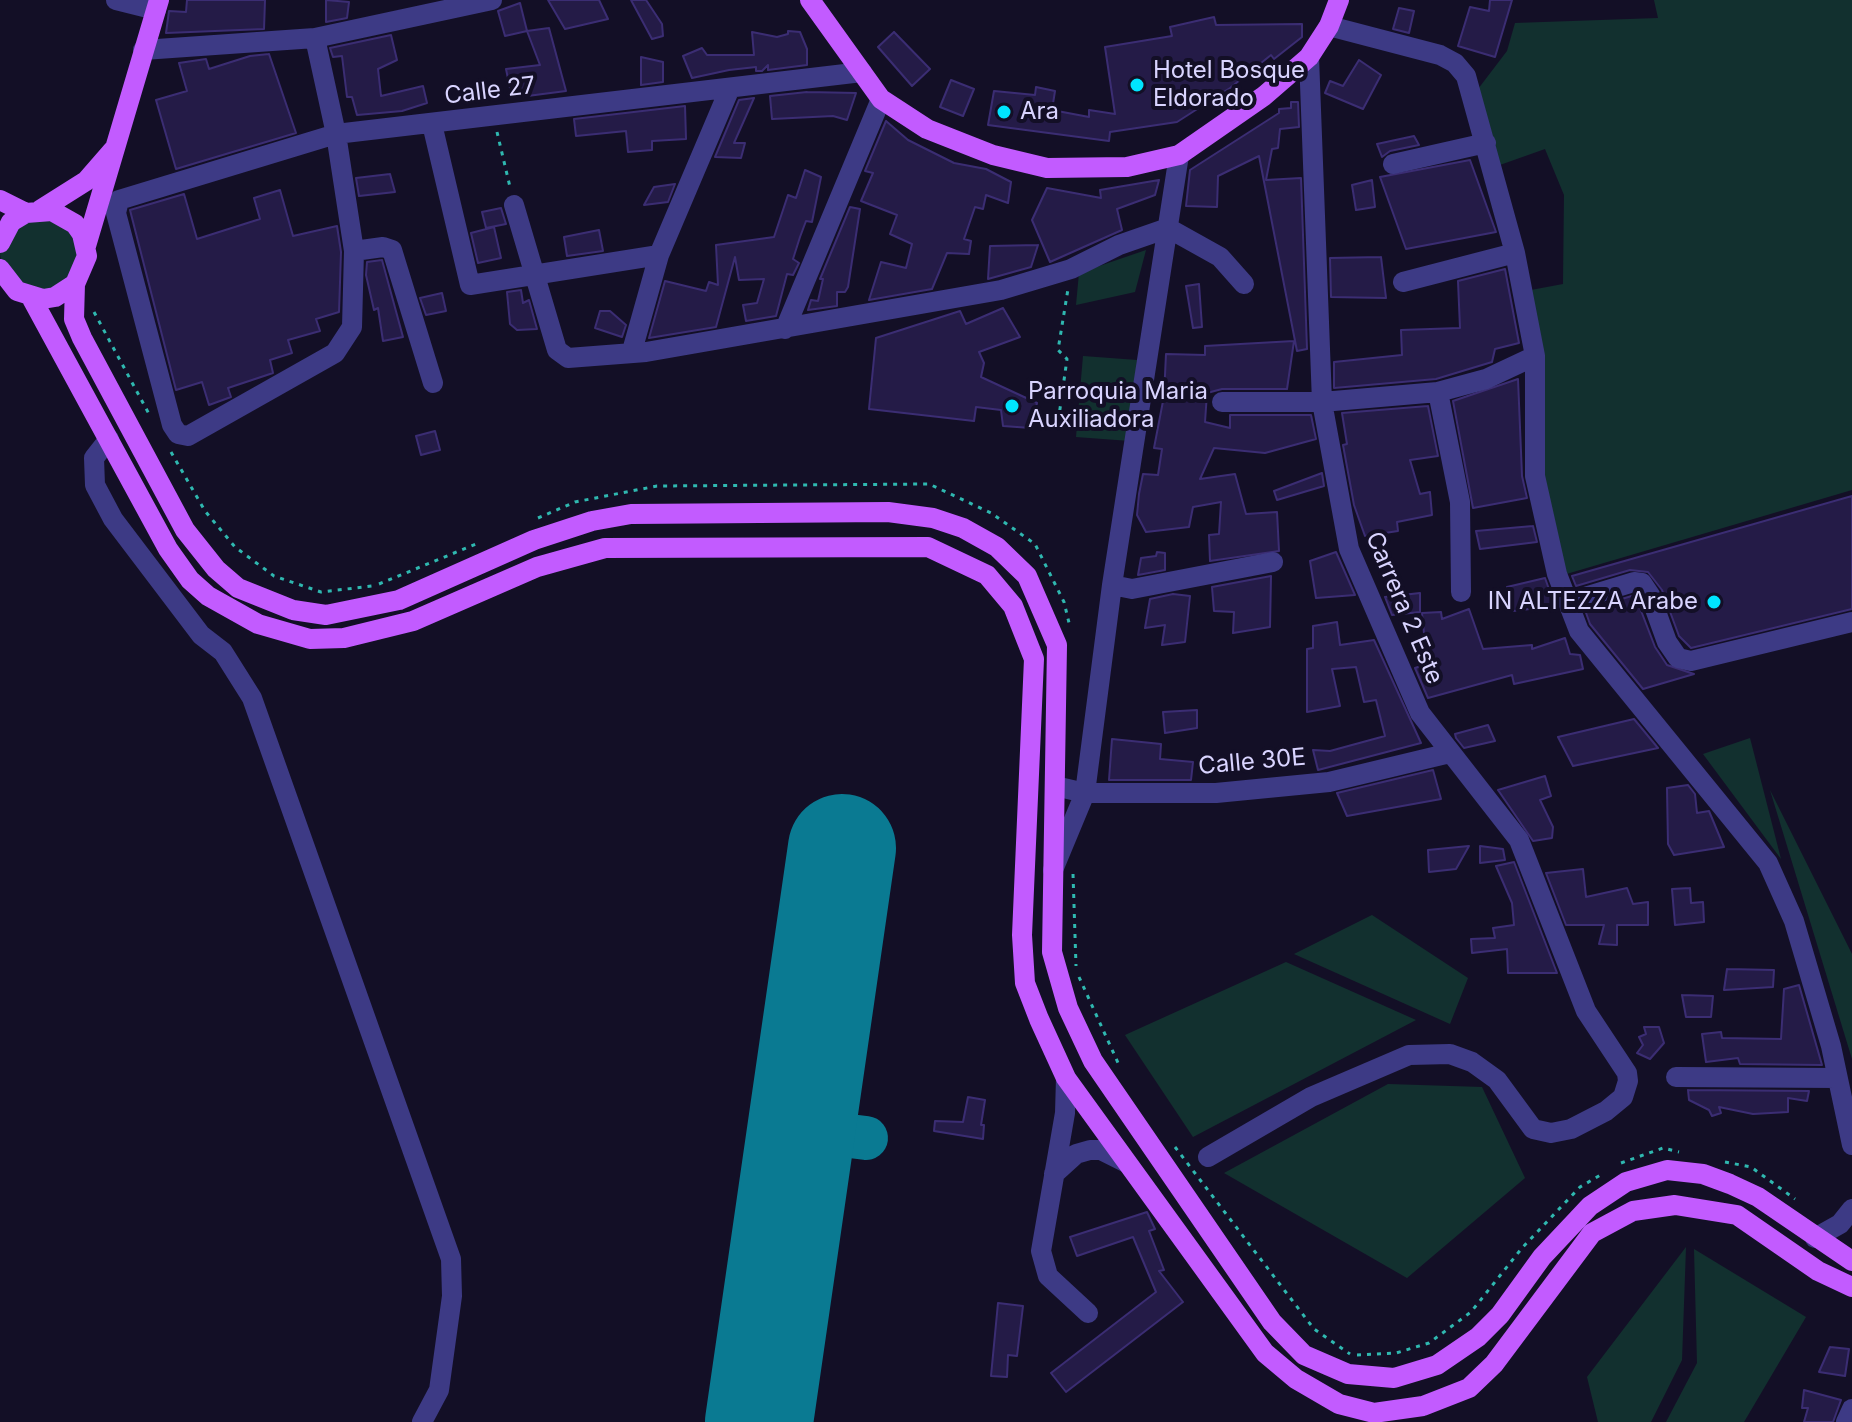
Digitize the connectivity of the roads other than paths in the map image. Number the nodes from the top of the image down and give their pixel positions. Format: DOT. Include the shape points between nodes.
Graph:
graph roads {
  1 [pos="116,0"];
  2 [pos="492,0"];
  3 [pos="810,0"];
  4 [pos="1339,0"];
  5 [pos="450,4"];
  6 [pos="157,5"];
  7 [pos="1329,26"];
  8 [pos="315,38"];
  9 [pos="143,50"];
  10 [pos="1309,57"];
  11 [pos="862,72"];
  12 [pos="730,88"];
  13 [pos="881,99"];
  14 [pos="432,124"];
  15 [pos="336,134"];
  16 [pos="1486,143"];
  17 [pos="118,144"];
  18 [pos="1179,155"];
  19 [pos="1393,164"];
  20 [pos="0,200"];
  21 [pos="514,205"];
  22 [pos="33,212"];
  23 [pos="1168,228"];
  24 [pos="0,243"];
  25 [pos="86,246"];
  26 [pos="354,251"];
  27 [pos="1515,253"];
  28 [pos="659,255"];
  29 [pos="0,269"];
  30 [pos="538,276"];
  31 [pos="1403,282"];
  32 [pos="75,284"];
  33 [pos="1244,284"];
  34 [pos="31,297"];
  35 [pos="785,329"];
  36 [pos="632,351"];
  37 [pos="1535,356"];
  38 [pos="433,383"];
  39 [pos="1438,392"];
  40 [pos="1222,402"];
  41 [pos="1322,402"];
  42 [pos="109,439"];
  43 [pos="1273,562"];
  44 [pos="1112,585"];
  45 [pos="1461,592"];
  46 [pos="1568,602"];
  47 [pos="1852,622"];
  48 [pos="1450,753"];
  49 [pos="1055,786"];
  50 [pos="1085,793"];
  51 [pos="1063,866"];
  52 [pos="1676,1077"];
  53 [pos="1066,1078"];
  54 [pos="1838,1078"];
  55 [pos="1852,1145"];
  56 [pos="1208,1157"];
  57 [pos="1127,1163"];
  58 [pos="1054,1174"];
  59 [pos="1852,1209"];
  60 [pos="1815,1238"];
  61 [pos="1852,1261"];
  62 [pos="1852,1287"];
  63 [pos="1088,1313"];
  64 [pos="1852,1409"];
  65 [pos="422,1422"];
  66 [pos="1846,1422"];
  1 -- 6 [label="street"];
  2 -- 5 [label="street"];
  3 -- 11 [label="main road"];
  4 -- 7 [label="main road"];
  5 -- 8 [label="street"];
  6 -- 9 [label="main road"];
  7 -- 10 [label="main road"];
  7 -- 16 [label="street" via="1455,63 1466,76"];
  8 -- 9 [label="street"];
  8 -- 15 [label="street"];
  9 -- 17 [label="main road"];
  10 -- 18 [label="main road" via="1254,104"];
  10 -- 41 [label="street, Carrera 2 Este"];
  11 -- 12 [label="street, Calle 27"];
  11 -- 13 [label="main road"];
  12 -- 14 [label="street, Calle 27"];
  12 -- 28 [label="street"];
  13 -- 18 [label="main road" via="927,129 993,155 1047,168 1127,167"];
  13 -- 35 [label="street"];
  14 -- 15 [label="street, Calle 27"];
  14 -- 30 [label="street" via="466,280 476,286"];
  15 -- 26 [label="street"];
  15 -- 26 [label="street, Calle 27" via="119,200 116,213 178,434 188,436 335,353 352,327"];
  16 -- 19 [label="street"];
  16 -- 27 [label="street"];
  17 -- 22 [label="main road" via="86,181"];
  17 -- 25 [label="main road"];
  18 -- 23 [label="street"];
  20 -- 22 [label="main road"];
  21 -- 30 [label="street"];
  22 -- 24 [label="main road" via="11,222"];
  22 -- 25 [label="main road" via="64,216"];
  23 -- 33 [label="street" via="1220,257"];
  23 -- 35 [label="street" via="1071,269 1001,290"];
  23 -- 44 [label="street"];
  25 -- 32 [label="main road" via="85,266"];
  26 -- 38 [label="street" via="392,250"];
  27 -- 31 [label="street"];
  27 -- 37 [label="street"];
  28 -- 30 [label="street"];
  28 -- 36 [label="street"];
  29 -- 34 [label="main road" via="7,282"];
  30 -- 36 [label="street" via="561,356"];
  32 -- 34 [label="main road" via="55,297"];
  32 -- 49 [label="main road" via="74,319 82,338 185,530 216,569 250,595 326,615 363,608 399,600 563,529 631,514 888,512 933,518 997,547 1027,576 1047,616 1059,674"];
  34 -- 42 [label="main road"];
  35 -- 36 [label="street"];
  37 -- 39 [label="street" via="1486,379"];
  37 -- 46 [label="street" via="1535,476"];
  39 -- 41 [label="street"];
  39 -- 45 [label="street" via="1460,502"];
  40 -- 41 [label="street"];
  41 -- 48 [label="street, Carrera 2 Este" via="1349,549 1420,713"];
  42 -- 53 [label="main road" via="190,580 227,610 310,639 344,638 413,621 537,567 605,548 928,547 987,575 1013,606 1034,659 1022,935 1025,983"];
  42 -- 65 [label="street" via="94,458 95,485 113,519 201,635 223,652 252,698 451,1259 452,1296 439,1390"];
  43 -- 44 [label="street" via="1132,589"];
  44 -- 50 [label="street"];
  46 -- 47 [label="street" via="1642,583 1667,642 1678,658 1691,661"];
  46 -- 54 [label="street" via="1579,631 1768,863 1794,921"];
  48 -- 50 [label="street, Calle 30E" via="1329,782 1216,793"];
  48 -- 56 [label="street, Carrera 2 Este" via="1519,840 1586,1011 1627,1073 1623,1097 1571,1129 1551,1133 1533,1129 1497,1080 1472,1062 1450,1054 1409,1055 1311,1097"];
  49 -- 50 [label="street, Calle 30E"];
  49 -- 51 [label="main road"];
  50 -- 51 [label="street"];
  51 -- 60 [label="main road" via="1052,952 1068,1008 1093,1061 1272,1322 1304,1355 1348,1374 1394,1378 1437,1365 1500,1315 1542,1257 1590,1206 1626,1182 1667,1170 1730,1184 1758,1197"];
  52 -- 54 [label="street"];
  53 -- 57 [label="main road"];
  53 -- 58 [label="street"];
  54 -- 55 [label="street"];
  57 -- 58 [label="street" via="1090,1150 1076,1154"];
  57 -- 62 [label="main road" via="1265,1353 1339,1404 1374,1413 1423,1406 1469,1388 1494,1364 1592,1233 1633,1211 1675,1205 1737,1215 1818,1271"];
  58 -- 63 [label="street" via="1041,1251 1048,1276"];
  59 -- 60 [label="street" via="1840,1224"];
  60 -- 61 [label="main road"];
  64 -- 66 [label="street"];
}
